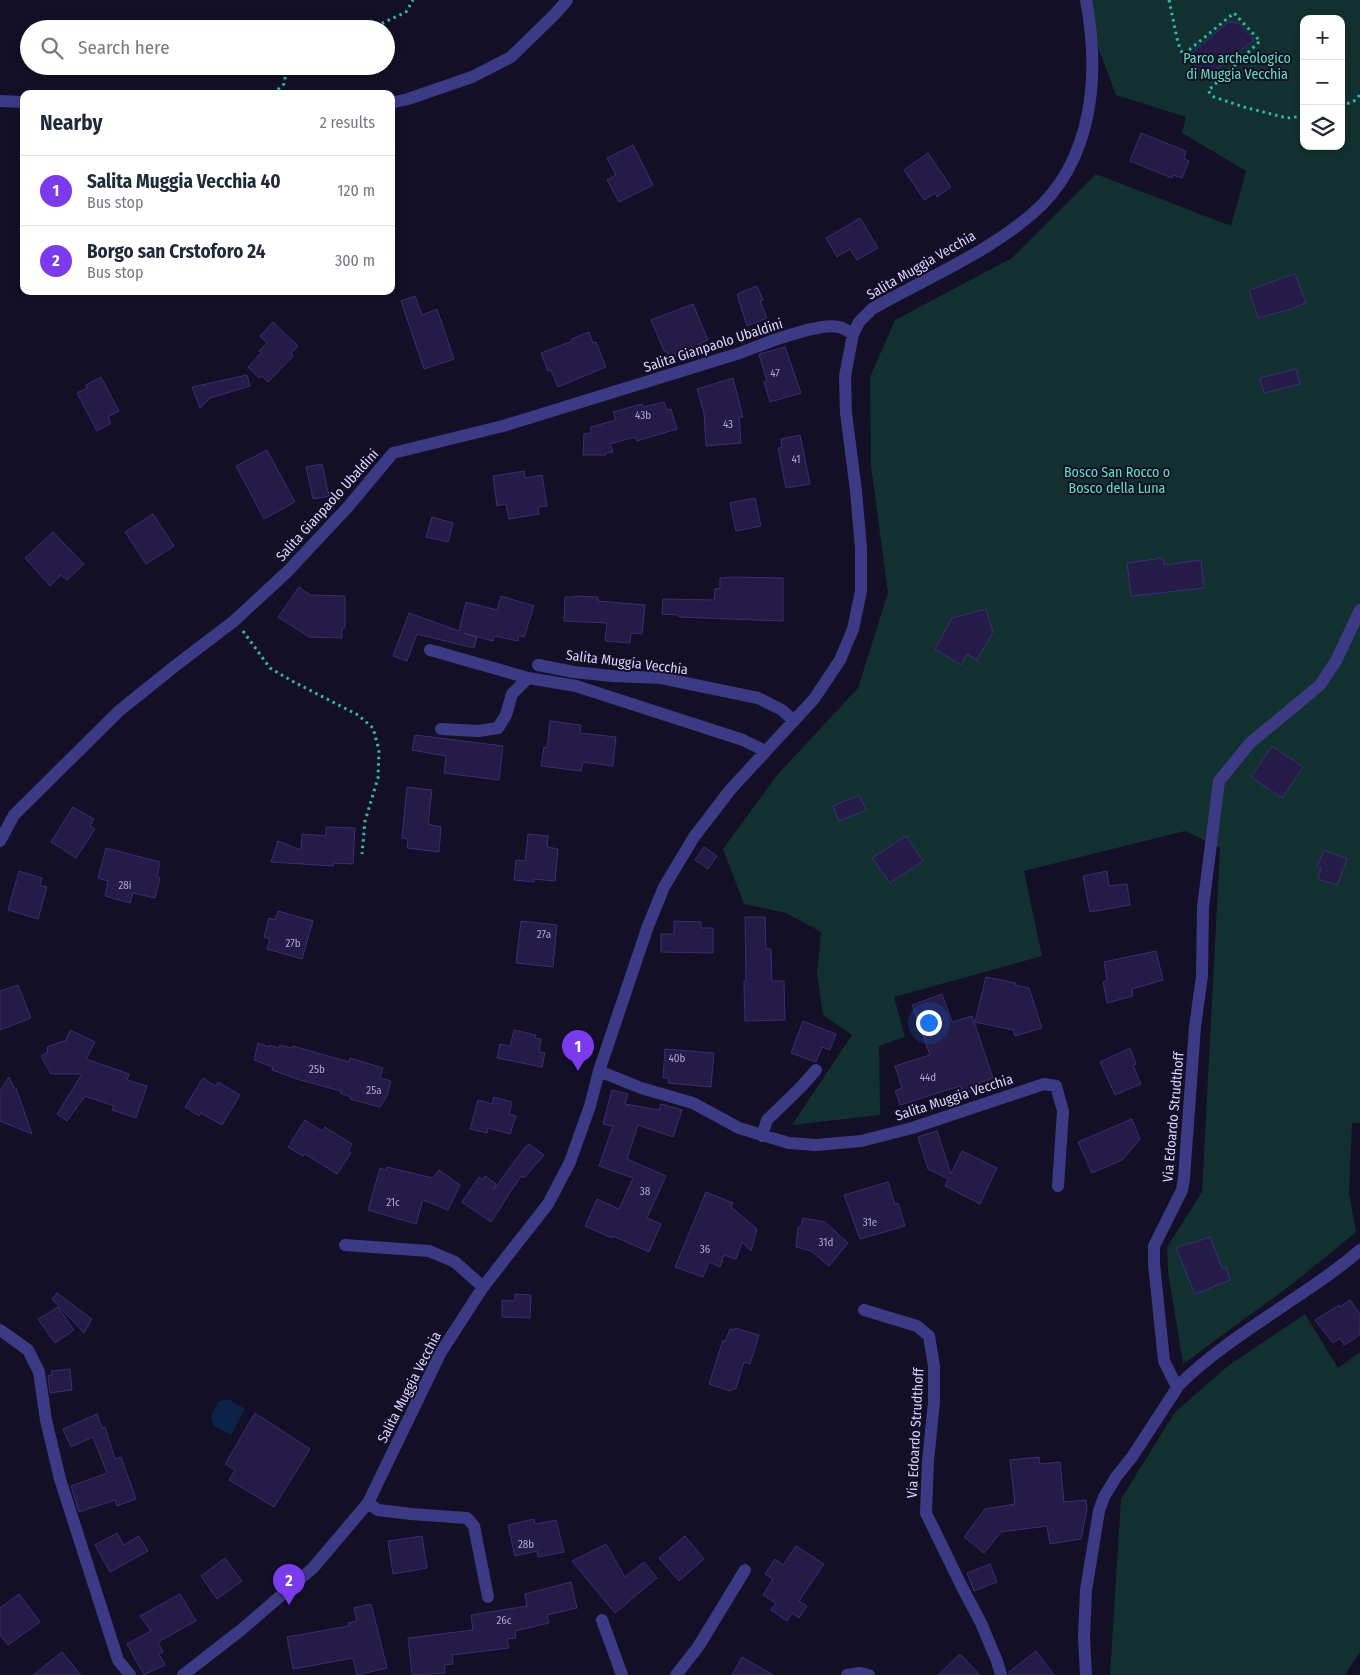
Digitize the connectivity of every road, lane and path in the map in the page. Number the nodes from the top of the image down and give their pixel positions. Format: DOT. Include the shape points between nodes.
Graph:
graph roads {
  1 [pos="413,0"];
  2 [pos="567,0"];
  3 [pos="1086,0"];
  4 [pos="1169,0"];
  5 [pos="389,20"];
  6 [pos="286,75"];
  7 [pos="277,90"];
  8 [pos="1360,95"];
  9 [pos="0,101"];
  10 [pos="20,102"];
  11 [pos="395,102"];
  12 [pos="1344,105"];
  13 [pos="1300,116"];
  14 [pos="853,334"];
  15 [pos="1360,610"];
  16 [pos="234,621"];
  17 [pos="430,650"];
  18 [pos="538,665"];
  19 [pos="528,678"];
  20 [pos="794,721"];
  21 [pos="441,729"];
  22 [pos="765,751"];
  23 [pos="0,841"];
  24 [pos="362,854"];
  25 [pos="816,1070"];
  26 [pos="599,1072"];
  27 [pos="762,1136"];
  28 [pos="1058,1186"];
  29 [pos="345,1245"];
  30 [pos="1360,1250"];
  31 [pos="483,1287"];
  32 [pos="864,1310"];
  33 [pos="0,1330"];
  34 [pos="1179,1385"];
  35 [pos="368,1503"];
  36 [pos="745,1570"];
  37 [pos="488,1597"];
  38 [pos="602,1620"];
  39 [pos="130,1675"];
  40 [pos="183,1675"];
  41 [pos="622,1675"];
  42 [pos="676,1675"];
  43 [pos="847,1675"];
  44 [pos="869,1675"];
  45 [pos="1001,1675"];
  46 [pos="1086,1675"];
  1 -- 5 [label="path" via="406,12"];
  2 -- 11 [label="street" via="511,57 472,77"];
  3 -- 14 [label="street, Salita Muggia Vecchia" via="1093,52 1090,100 1076,152 1060,185 1033,214 994,242 872,309 858,322"];
  4 -- 13 [label="path" via="1178,43 1184,55 1234,13 1260,41 1208,91 1214,97 1287,118"];
  6 -- 7 [label="path" via="284,84"];
  8 -- 12 [label="path" via="1354,102"];
  9 -- 10 [label="street"];
  14 -- 16 [label="street, Salita Gianpaolo Ubaldini" via="838,326 820,328 503,426 393,453 287,572"];
  14 -- 20 [label="street, Salita Muggia Vecchia" via="845,376 846,413 861,548 861,592 853,629 840,660 814,699"];
  15 -- 34 [label="street, Via Edoardo Strudthoff" via="1336,661 1320,685 1250,743 1220,781 1204,907 1202,976 1184,1178 1182,1190 1154,1246 1164,1361"];
  16 -- 23 [label="street, Salita Gianpaolo Ubaldini" via="119,712 14,815"];
  16 -- 24 [label="path" via="270,668 358,715 373,728 379,750 378,778 365,820"];
  17 -- 19 [label="street"];
  18 -- 20 [label="street, Salita Muggia Vecchia" via="574,672 661,678 758,698 782,710"];
  19 -- 21 [label="street" via="512,694 498,728 478,731"];
  19 -- 22 [label="street" via="576,686 743,740"];
  20 -- 22 [label="street, Salita Muggia Vecchia"];
  22 -- 26 [label="street, Salita Muggia Vecchia" via="694,837 664,887"];
  25 -- 27 [label="street" via="767,1120"];
  26 -- 27 [label="street, Salita Muggia Vecchia" via="693,1103 739,1128"];
  26 -- 31 [label="street, Salita Muggia Vecchia" via="570,1162 548,1204"];
  27 -- 28 [label="street, Salita Muggia Vecchia" via="816,1145 861,1141 912,1128 1044,1084 1056,1086 1063,1111"];
  29 -- 31 [label="street" via="429,1251 455,1262"];
  30 -- 34 [label="street"];
  31 -- 35 [label="street, Salita Muggia Vecchia" via="441,1352"];
  32 -- 45 [label="street, Via Edoardo Strudthoff" via="917,1326 929,1336 934,1366 934,1402 926,1513 982,1623"];
  33 -- 39 [label="street" via="28,1350 39,1372 60,1479 118,1660"];
  34 -- 46 [label="street" via="1104,1497 1086,1590"];
  35 -- 37 [label="street" via="378,1510 467,1518 474,1526"];
  35 -- 40 [label="street, Salita Muggia Vecchia" via="313,1568"];
  36 -- 42 [label="street" via="698,1647"];
  38 -- 41 [label="street"];
  43 -- 44 [label="street"];
}
